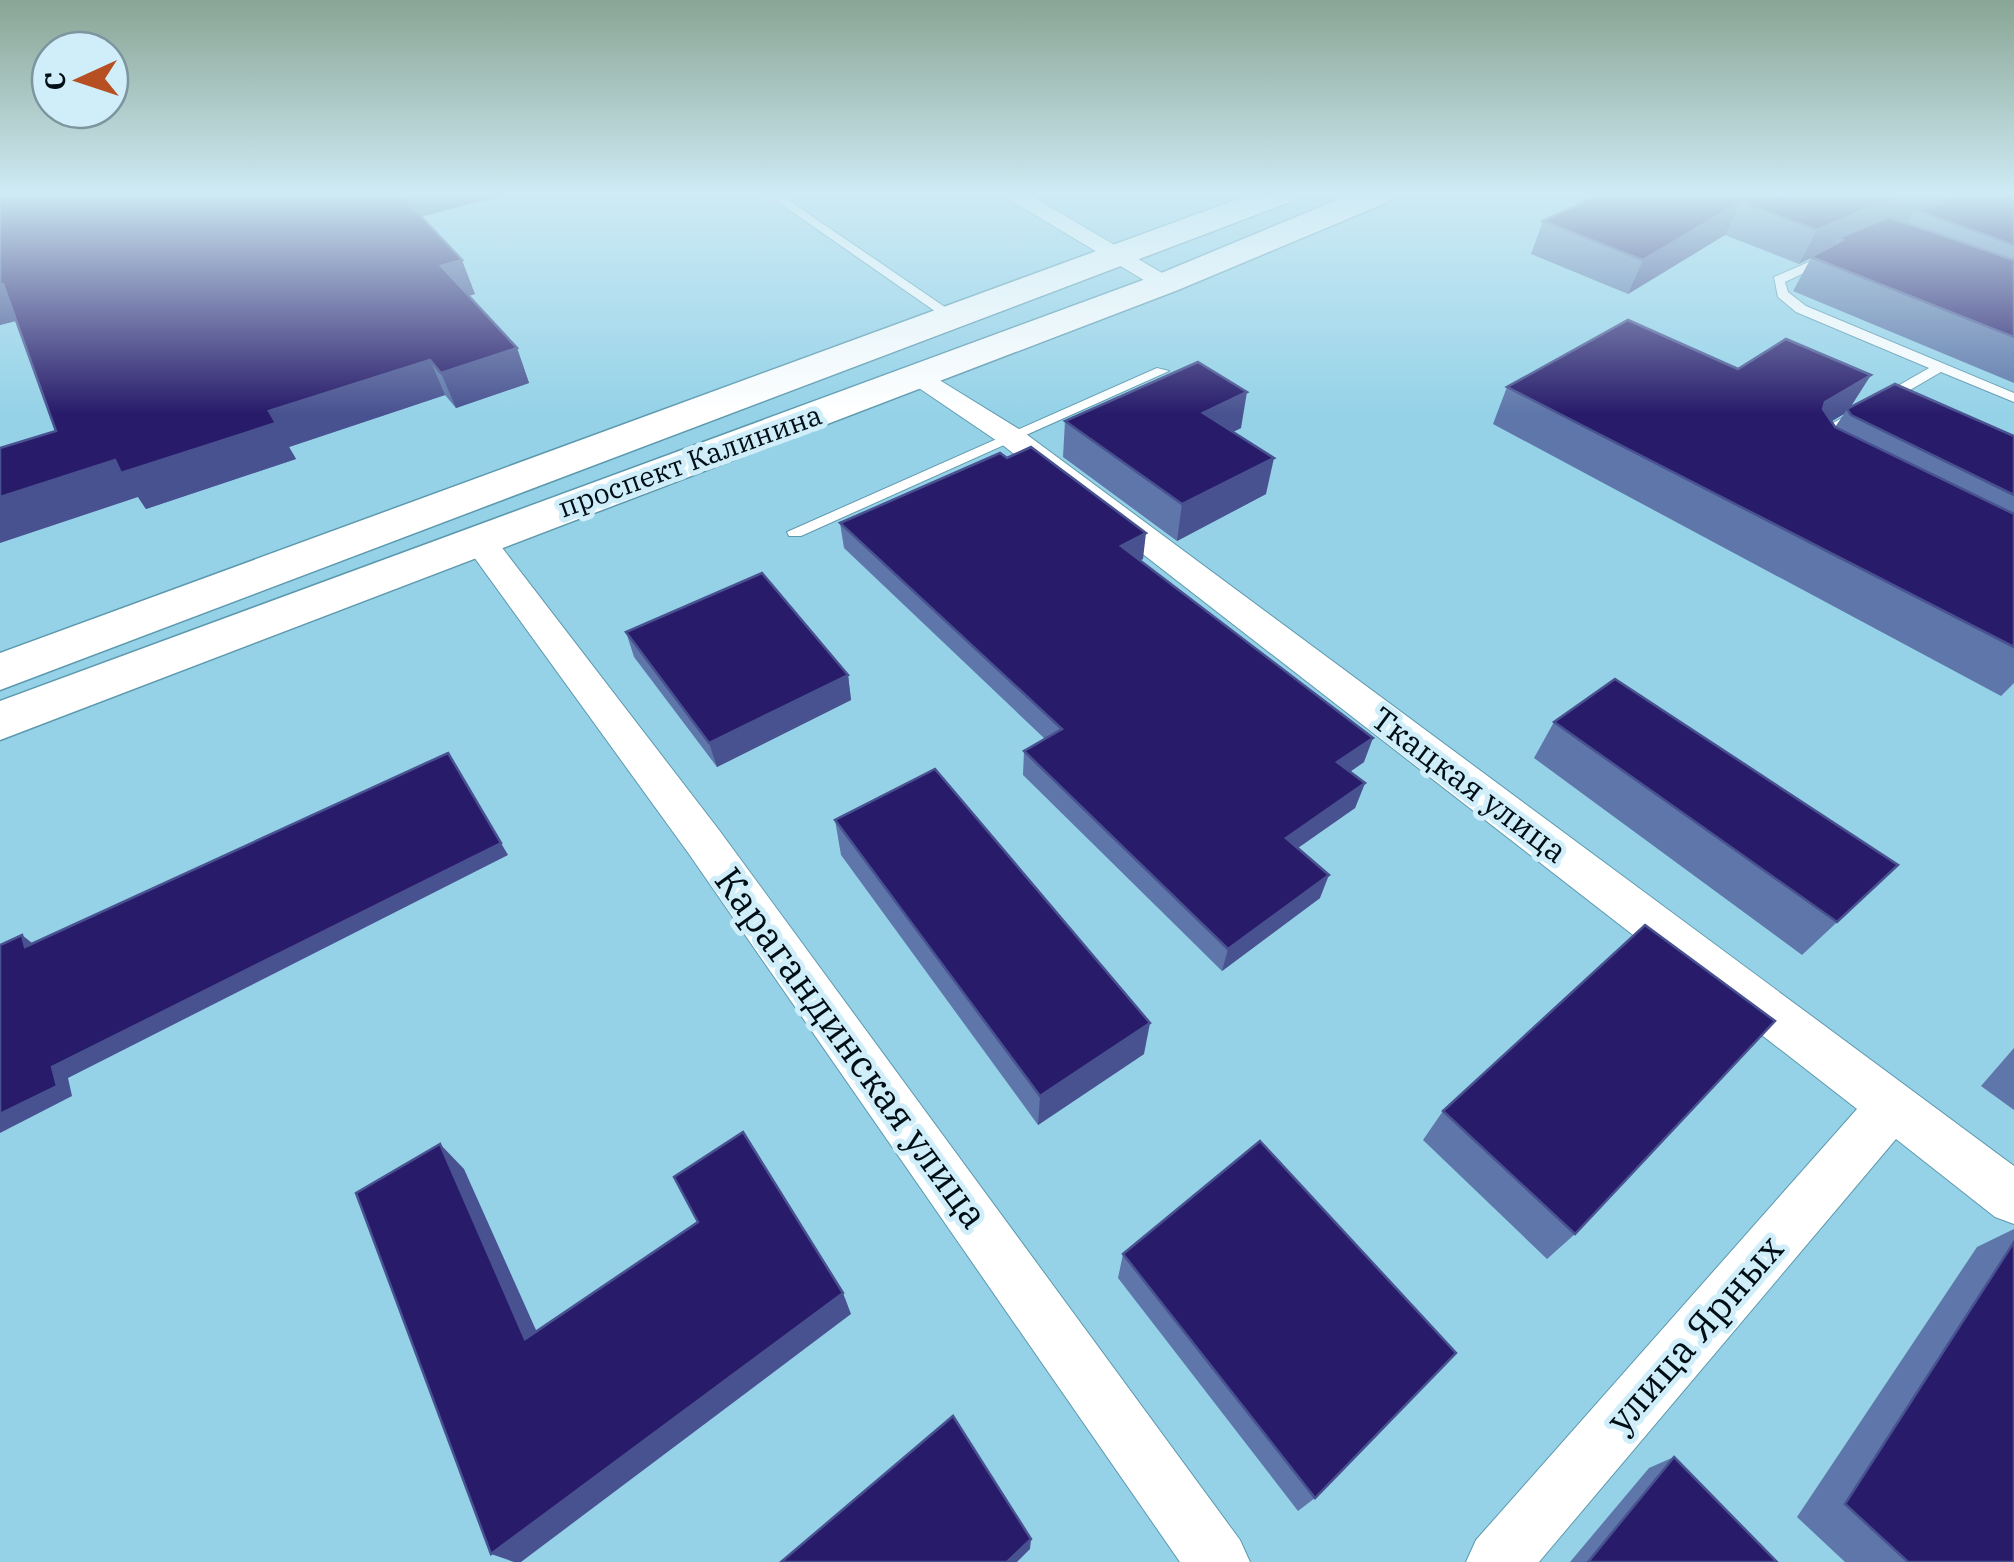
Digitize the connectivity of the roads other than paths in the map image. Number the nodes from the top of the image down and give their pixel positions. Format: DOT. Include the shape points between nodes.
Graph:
graph roads {
  1 [pos="880,268"];
  2 [pos="1084,268"];
  3 [pos="1140,268"];
  4 [pos="1202,268"];
  5 [pos="1807,268"];
  6 [pos="1166,283"];
  7 [pos="954,318"];
  8 [pos="887,344"];
  9 [pos="1940,367"];
  10 [pos="1162,372"];
  11 [pos="920,376"];
  12 [pos="2014,398"];
  13 [pos="1011,438"];
  14 [pos="1818,458"];
  15 [pos="795,532"];
  16 [pos="478,539"];
  17 [pos="0,672"];
  18 [pos="0,721"];
  19 [pos="1892,1106"];
  20 [pos="2014,1198"];
  21 [pos="1218,1562"];
  22 [pos="1498,1562"];
  1 -- 7 [label="lane"];
  2 -- 7 [label="main road, проспект Калинина"];
  3 -- 6 [label="street"];
  4 -- 6 [label="main road, проспект Калинина"];
  5 -- 9 [label="lane" via="1778,280 1782,294 1801,309"];
  6 -- 11 [label="main road, проспект Калинина"];
  7 -- 8 [label="main road, проспект Калинина"];
  8 -- 11 [label="main road"];
  8 -- 17 [label="main road, проспект Калинина"];
  9 -- 12 [label="lane"];
  9 -- 14 [label="lane" via="1818,435 1810,444"];
  10 -- 13 [label="lane"];
  11 -- 13 [label="street, Ткацкая улица"];
  11 -- 16 [label="main road, проспект Калинина"];
  13 -- 15 [label="lane"];
  13 -- 19 [label="street, Ткацкая улица"];
  16 -- 18 [label="main road, проспект Калинина"];
  16 -- 21 [label="street, Карагандинская улица" via="704,842"];
  19 -- 20 [label="street, Ткацкая улица"];
  19 -- 22 [label="street, улица Ярных"];
}
